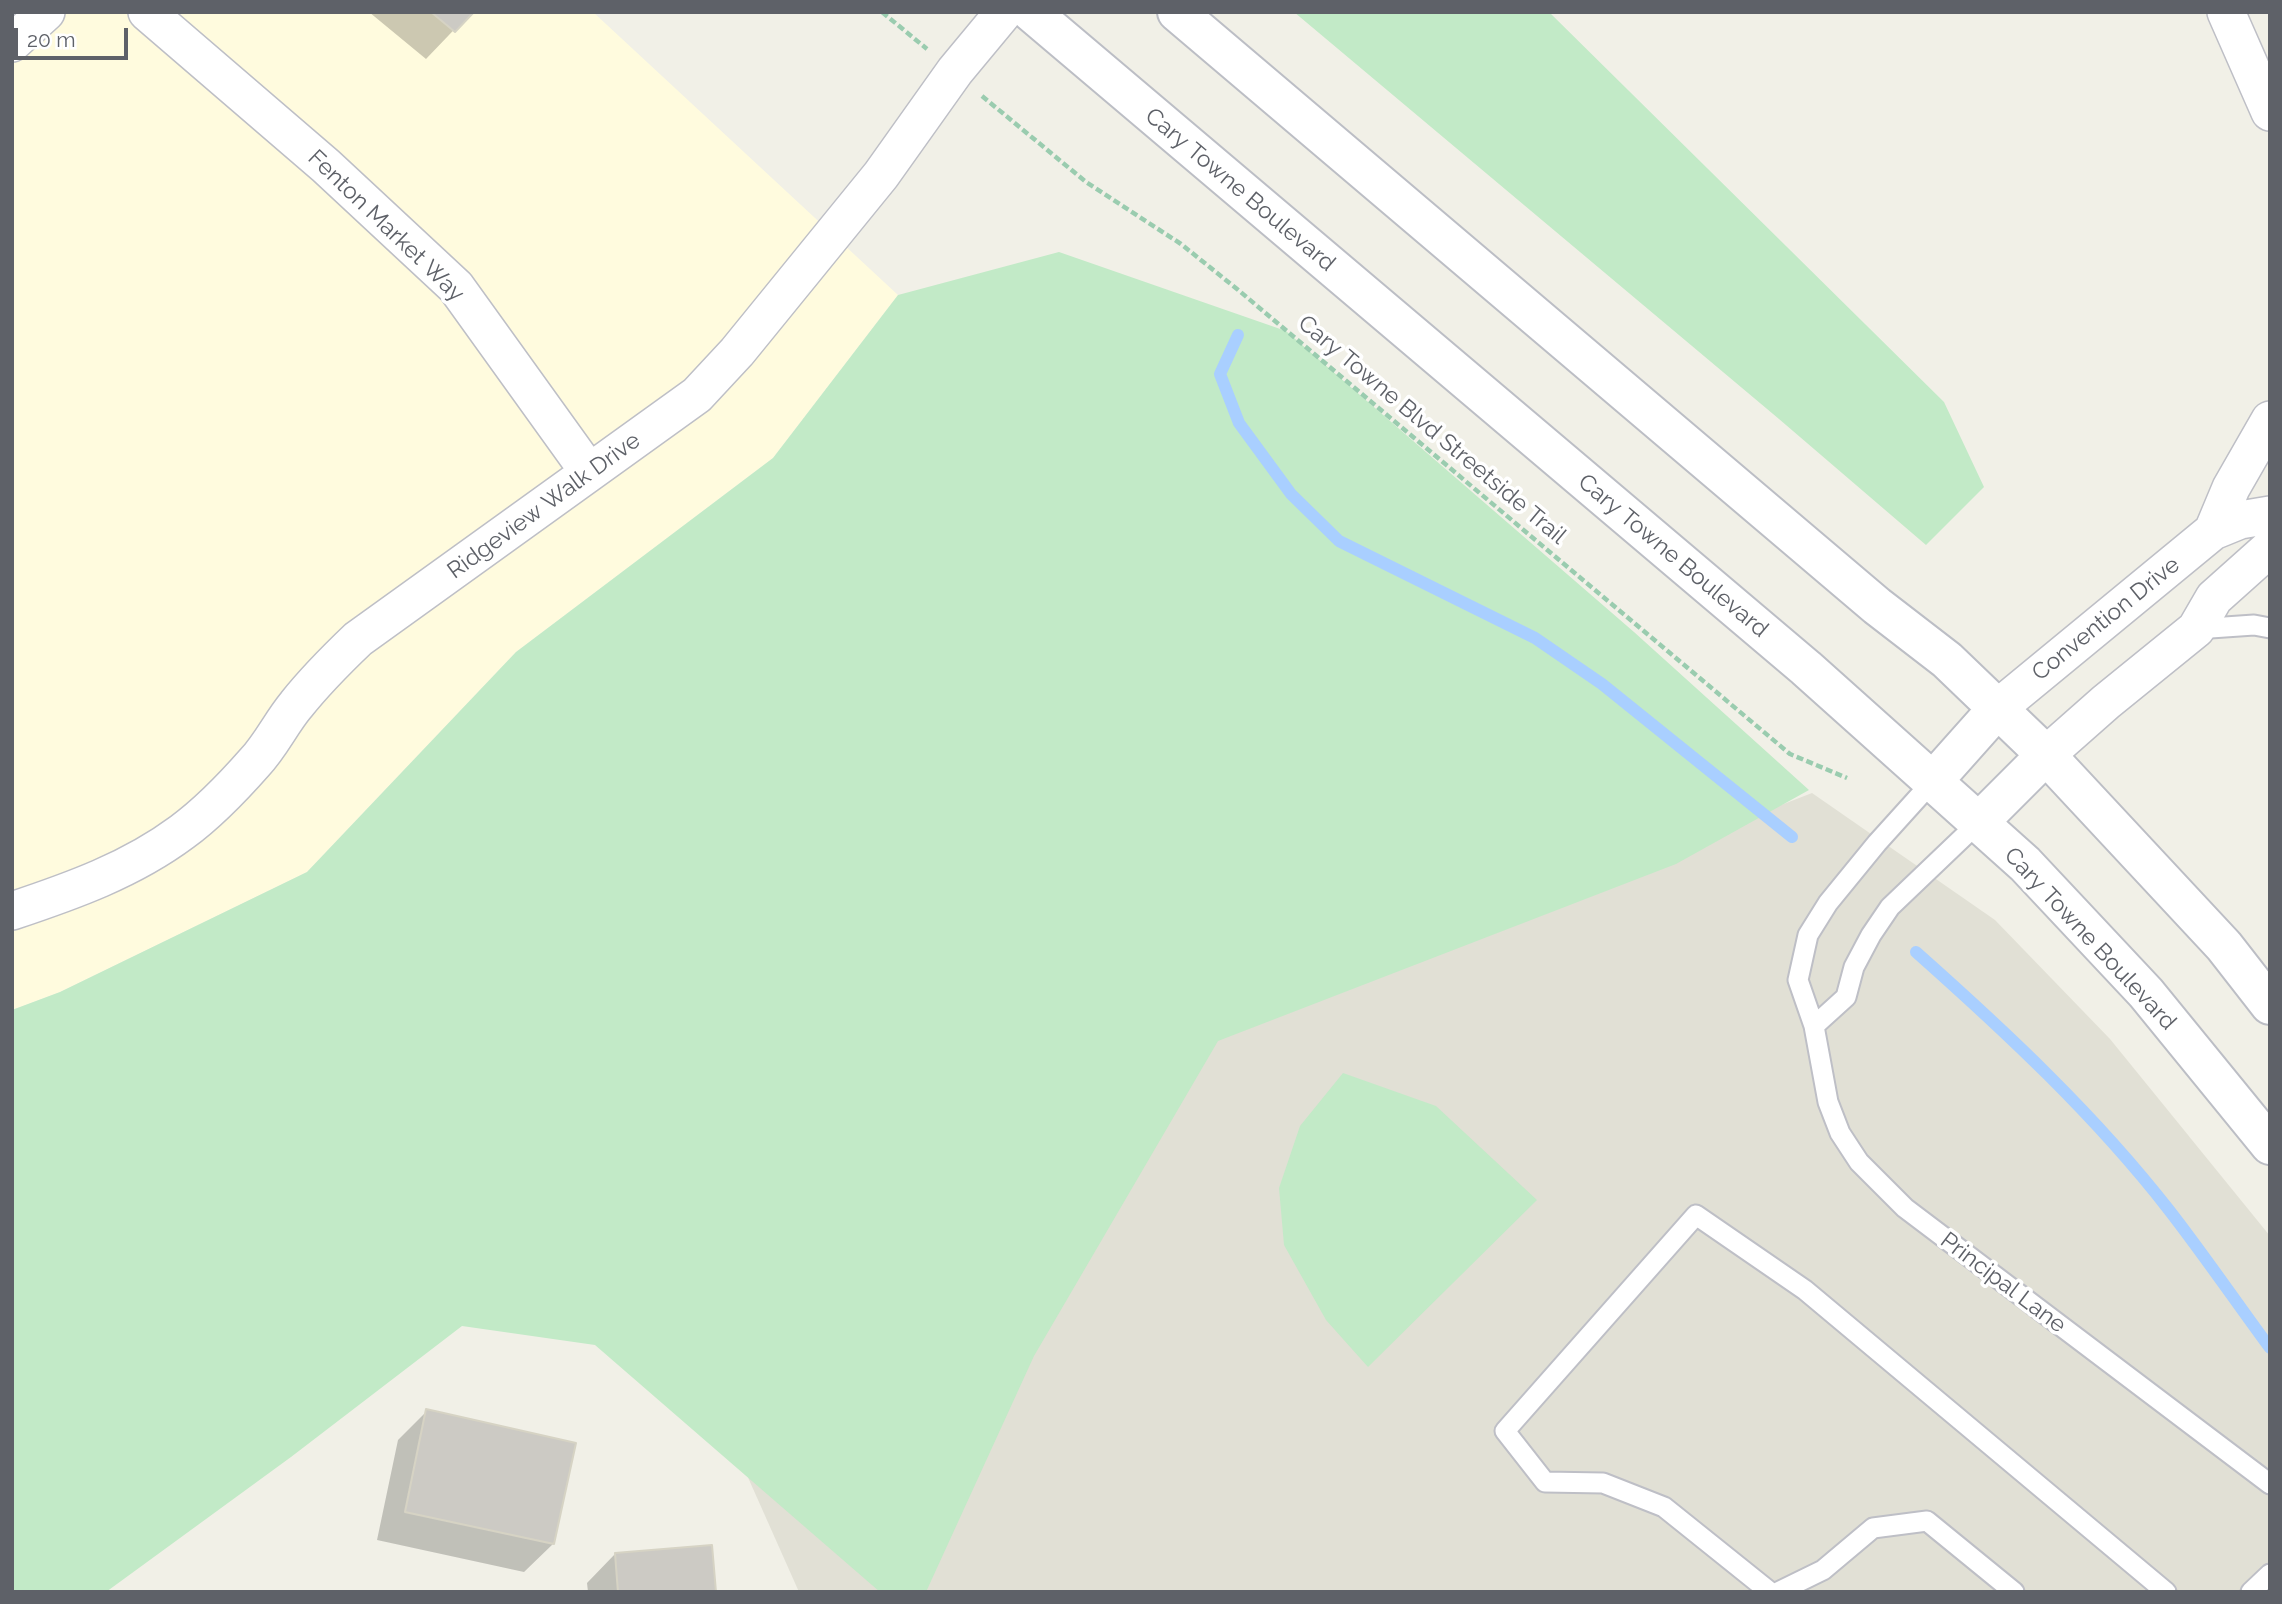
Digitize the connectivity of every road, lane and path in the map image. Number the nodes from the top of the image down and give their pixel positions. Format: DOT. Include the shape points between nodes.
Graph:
graph roads {
  1 [pos="46,12"];
  2 [pos="147,12"];
  3 [pos="882,12"];
  4 [pos="1003,12"];
  5 [pos="1031,12"];
  6 [pos="1177,12"];
  7 [pos="2226,12"];
  8 [pos="896,24"];
  9 [pos="12,43"];
  10 [pos="994,107"];
  11 [pos="2270,112"];
  12 [pos="2270,420"];
  13 [pos="589,472"];
  14 [pos="2270,515"];
  15 [pos="2213,531"];
  16 [pos="2270,548"];
  17 [pos="2270,628"];
  18 [pos="2196,629"];
  19 [pos="1998,708"];
  20 [pos="2046,755"];
  21 [pos="1847,778"];
  22 [pos="1933,781"];
  23 [pos="1978,823"];
  24 [pos="12,911"];
  25 [pos="2270,1005"];
  26 [pos="1814,1026"];
  27 [pos="2270,1145"];
  28 [pos="2270,1484"];
  29 [pos="2270,1574"];
  30 [pos="1770,1592"];
  31 [pos="1778,1592"];
  32 [pos="2014,1592"];
  33 [pos="2166,1592"];
  34 [pos="2251,1592"];
  1 -- 9 [label="street"];
  2 -- 13 [label="street, Fenton Market Way" via="326,166 456,287"];
  3 -- 8 [label="path"];
  4 -- 13 [label="street, Ridgeview Walk Drive" via="881,175 737,352 697,395"];
  5 -- 22 [label="main road, Cary Towne Boulevard" via="1806,668"];
  6 -- 19 [label="main road" via="1877,606 1947,660"];
  7 -- 11 [label="street"];
  10 -- 21 [label="path, Cary Towne Blvd Streetside Trail" via="1086,182 1181,244 1237,289 1790,754"];
  12 -- 15 [label="street, Convention Drive" via="2231,488"];
  13 -- 24 [label="street, Ridgeview Walk Drive" via="358,639 295,706 257,761 182,832 88,885"];
  14 -- 15 [label="street, Convention Drive"];
  15 -- 19 [label="street, Convention Drive"];
  16 -- 18 [label="street" via="2214,598"];
  17 -- 18 [label="lane"];
  18 -- 20 [label="street"];
  19 -- 20 [label="main road"];
  19 -- 22 [label="main road"];
  20 -- 23 [label="main road"];
  20 -- 25 [label="main road" via="2224,946"];
  22 -- 23 [label="main road, Cary Towne Boulevard"];
  22 -- 26 [label="lane, Principal Lane" via="1836,893 1808,935 1798,980"];
  23 -- 26 [label="lane" via="1889,907 1854,967 1846,997"];
  23 -- 27 [label="main road, Cary Towne Boulevard" via="2025,864 2146,993"];
  26 -- 28 [label="lane, Principal Lane" via="1828,1102 1840,1133 1859,1162 1905,1208"];
  29 -- 34 [label="lane"];
  30 -- 33 [label="lane" via="1664,1507 1603,1483 1545,1482 1505,1432 1696,1215 1805,1290"];
  31 -- 32 [label="lane" via="1823,1570 1873,1528 1927,1521"];
}
